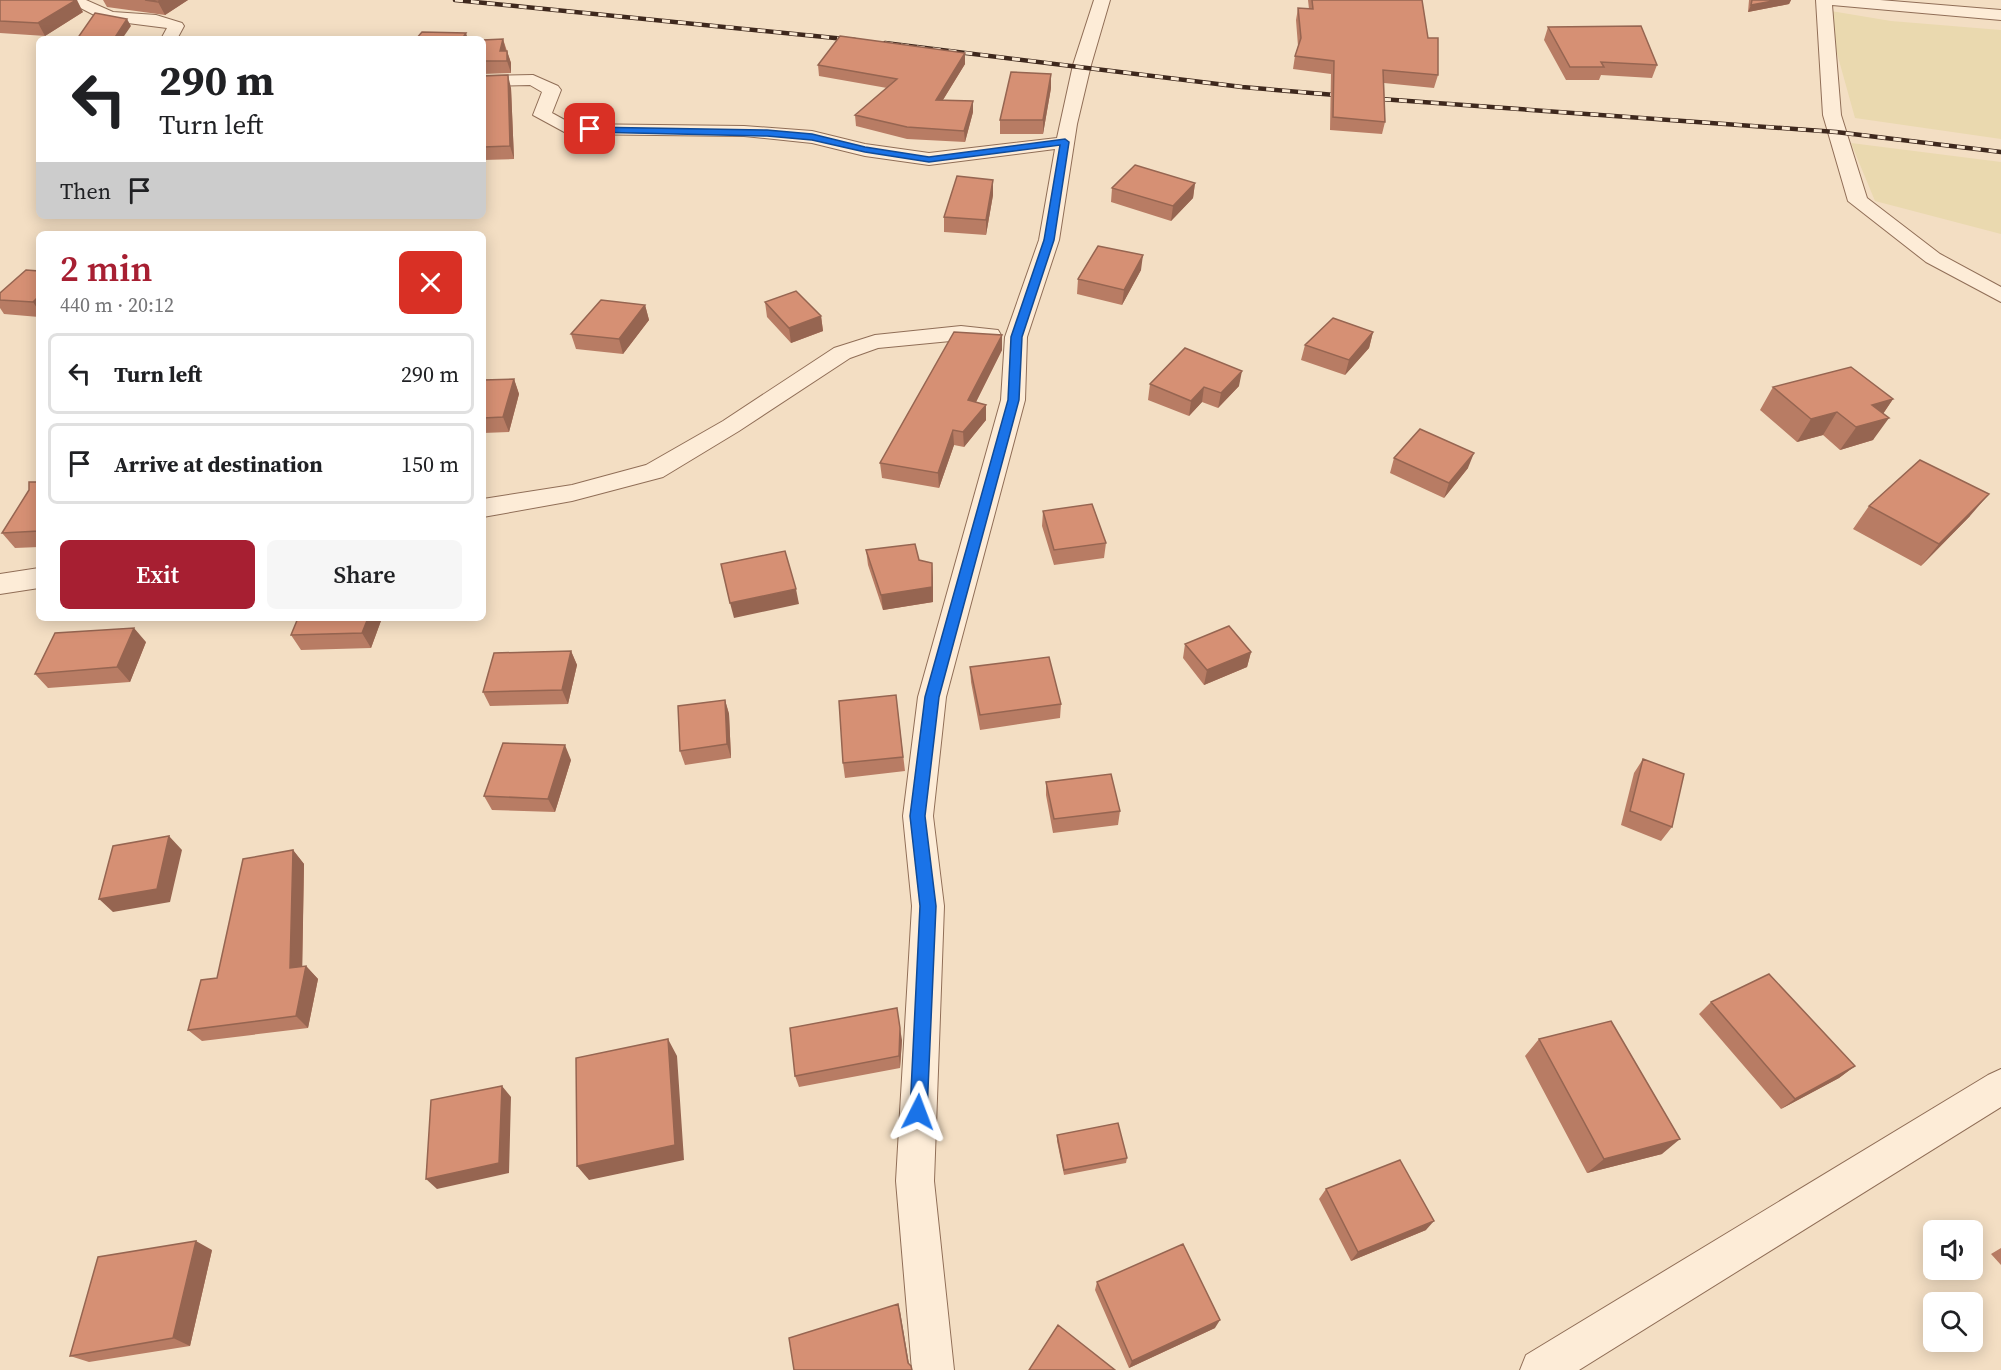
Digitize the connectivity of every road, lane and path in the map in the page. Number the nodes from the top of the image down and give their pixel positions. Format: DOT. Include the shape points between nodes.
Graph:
graph roads {
  1 [pos="73,0"];
  2 [pos="1102,0"];
  3 [pos="1824,0"];
  4 [pos="2001,15"];
  5 [pos="171,36"];
  6 [pos="486,81"];
  7 [pos="1065,142"];
  8 [pos="2001,296"];
  9 [pos="1016,337"];
  10 [pos="486,507"];
  11 [pos="36,578"];
  12 [pos="0,584"];
  13 [pos="2001,1087"];
  14 [pos="933,1370"];
  15 [pos="1541,1370"];
  1 -- 5 [label="street" via="110,17 156,20 176,26"];
  2 -- 7 [label="street"];
  3 -- 4 [label="street"];
  3 -- 8 [label="street" via="1832,115 1858,201 1933,258"];
  6 -- 7 [label="street" via="533,80 552,90 542,115 568,129 744,131 812,137 929,159"];
  7 -- 9 [label="street" via="1049,240"];
  9 -- 10 [label="street" via="962,333 875,342 842,353 654,471 572,493"];
  9 -- 14 [label="street" via="1013,400 932,697 918,816 928,906 915,1181"];
  11 -- 12 [label="street"];
  13 -- 15 [label="street"];
}
